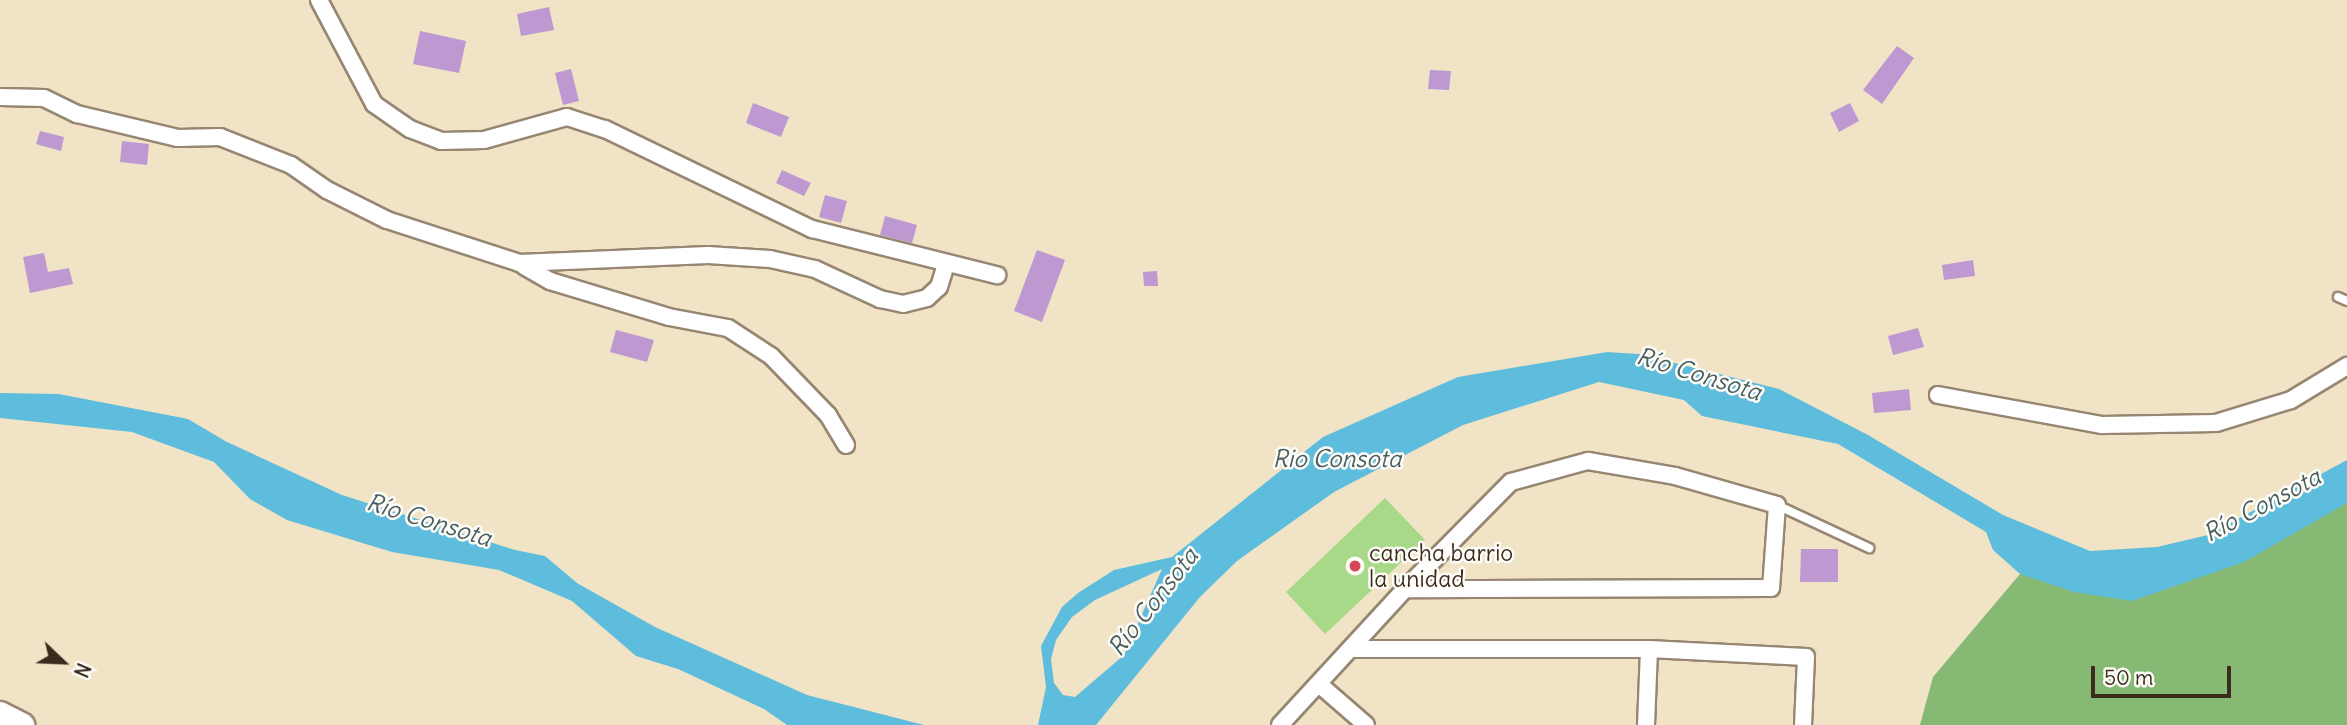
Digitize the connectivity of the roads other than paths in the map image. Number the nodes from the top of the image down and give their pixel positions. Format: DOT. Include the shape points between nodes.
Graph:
graph roads {
  1 [pos="319,0"];
  2 [pos="0,97"];
  3 [pos="519,263"];
  4 [pos="946,264"];
  5 [pos="997,275"];
  6 [pos="2338,297"];
  7 [pos="2347,302"];
  8 [pos="2347,366"];
  9 [pos="1938,395"];
  10 [pos="846,445"];
  11 [pos="1777,505"];
  12 [pos="1869,548"];
  13 [pos="1405,589"];
  14 [pos="1353,649"];
  15 [pos="1649,649"];
  16 [pos="1320,685"];
  17 [pos="0,713"];
  18 [pos="22,725"];
  19 [pos="1280,725"];
  20 [pos="1366,725"];
  21 [pos="1646,725"];
  22 [pos="1803,725"];
  1 -- 4 [label="street" via="374,104 410,129 442,141 484,140 567,117 605,129 811,229"];
  2 -- 3 [label="street" via="44,98 78,114 178,138 220,137 291,165 327,190 387,220"];
  3 -- 4 [label="street" via="708,255 770,259 815,269 880,299 903,304 926,298 939,286"];
  3 -- 10 [label="street" via="550,281 669,317 729,328 771,356 808,393"];
  4 -- 5 [label="street"];
  6 -- 7 [label="lane"];
  8 -- 9 [label="street" via="2291,400 2216,423 2102,425"];
  11 -- 12 [label="lane"];
  11 -- 13 [label="street" via="1675,475 1588,461 1511,482"];
  11 -- 13 [label="street" via="1771,588"];
  13 -- 14 [label="street"];
  14 -- 15 [label="street"];
  14 -- 16 [label="street"];
  15 -- 21 [label="street"];
  15 -- 22 [label="street" via="1806,657"];
  16 -- 19 [label="street"];
  16 -- 20 [label="street"];
  17 -- 18 [label="main road"];
}
